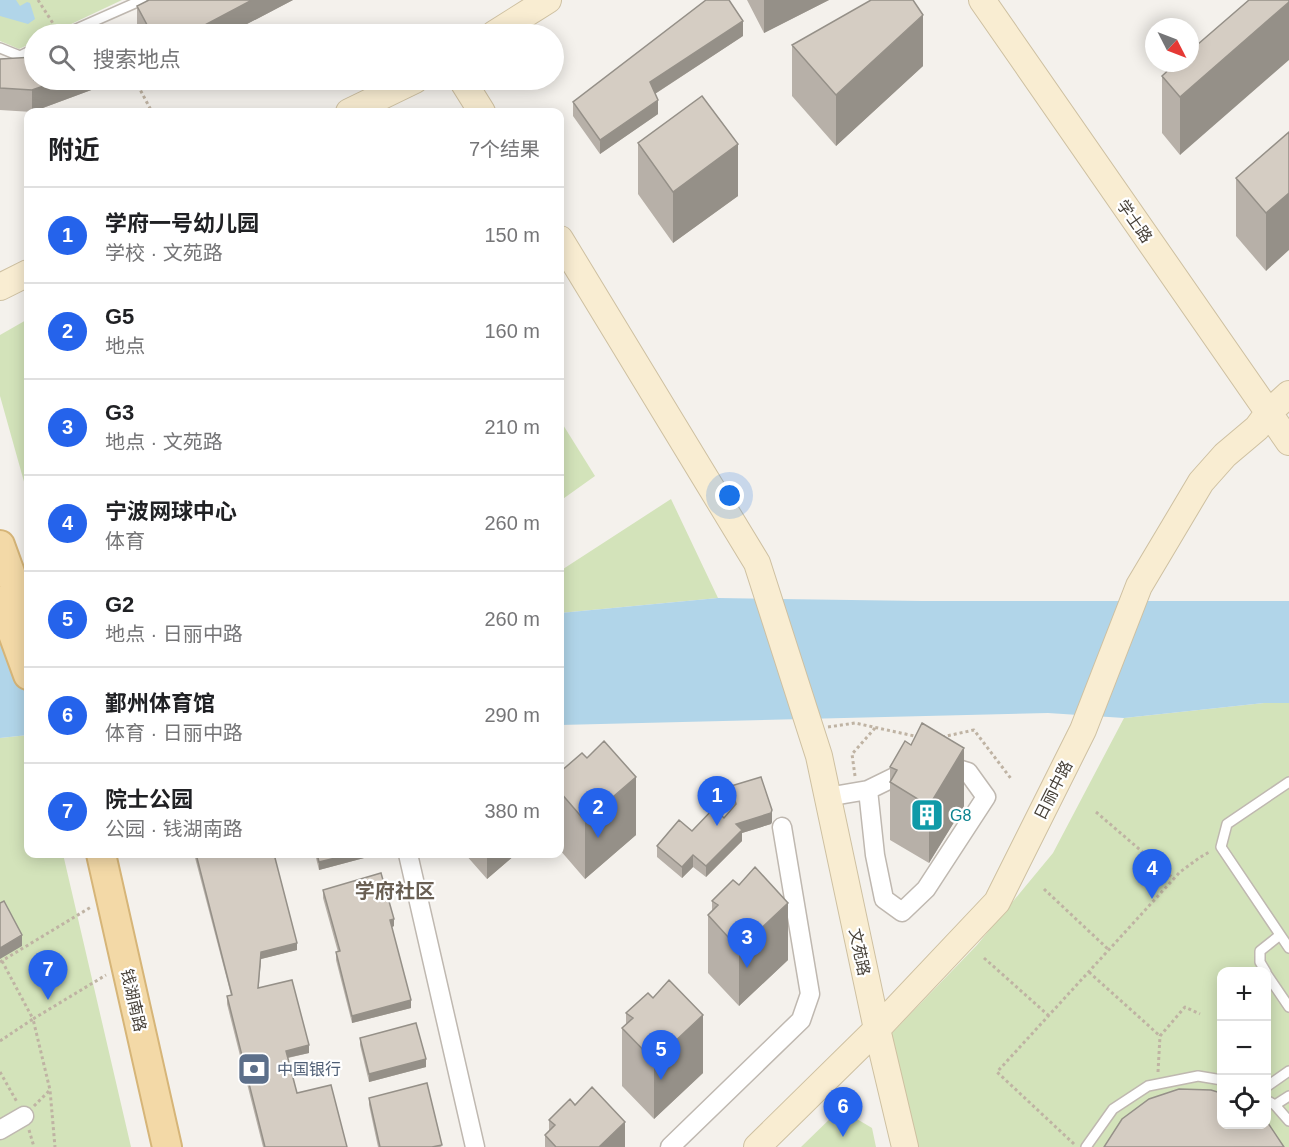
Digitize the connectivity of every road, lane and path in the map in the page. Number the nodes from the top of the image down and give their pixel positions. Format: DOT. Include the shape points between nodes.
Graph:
graph roads {
  1 [pos="38,0"];
  2 [pos="142,0"];
  3 [pos="548,0"];
  4 [pos="982,0"];
  5 [pos="56,24"];
  6 [pos="86,24"];
  7 [pos="510,24"];
  8 [pos="0,48"];
  9 [pos="24,54"];
  10 [pos="140,90"];
  11 [pos="394,90"];
  12 [pos="468,90"];
  13 [pos="150,108"];
  14 [pos="357,108"];
  15 [pos="480,108"];
  16 [pos="564,246"];
  17 [pos="24,275"];
  18 [pos="0,287"];
  19 [pos="1289,394"];
  20 [pos="1276,424"];
  21 [pos="0,545"];
  22 [pos="15,611"];
  23 [pos="24,655"];
  24 [pos="826,727"];
  25 [pos="875,727"];
  26 [pos="920,737"];
  27 [pos="930,761"];
  28 [pos="1012,780"];
  29 [pos="1289,782"];
  30 [pos="863,791"];
  31 [pos="828,797"];
  32 [pos="1096,812"];
  33 [pos="782,827"];
  34 [pos="1221,847"];
  35 [pos="82,858"];
  36 [pos="102,858"];
  37 [pos="409,858"];
  38 [pos="1174,879"];
  39 [pos="1044,889"];
  40 [pos="93,906"];
  41 [pos="1280,935"];
  42 [pos="1289,948"];
  43 [pos="1109,950"];
  44 [pos="984,958"];
  45 [pos="1,961"];
  46 [pos="1263,967"];
  47 [pos="1089,972"];
  48 [pos="108,973"];
  49 [pos="1271,980"];
  50 [pos="1289,1007"];
  51 [pos="1200,1014"];
  52 [pos="1049,1016"];
  53 [pos="33,1019"];
  54 [pos="877,1029"];
  55 [pos="1160,1036"];
  56 [pos="0,1041"];
  57 [pos="1289,1071"];
  58 [pos="1217,1079"];
  59 [pos="1157,1083"];
  60 [pos="1271,1084"];
  61 [pos="50,1090"];
  62 [pos="1289,1096"];
  63 [pos="1271,1103"];
  64 [pos="1275,1105"];
  65 [pos="24,1116"];
  66 [pos="1289,1121"];
  67 [pos="0,1130"];
  68 [pos="56,1147"];
  69 [pos="147,1147"];
  70 [pos="167,1147"];
  71 [pos="475,1147"];
  72 [pos="670,1147"];
  73 [pos="757,1147"];
  74 [pos="905,1147"];
  75 [pos="1078,1147"];
  76 [pos="1086,1147"];
  1 -- 5 [label="path"];
  2 -- 6 [label="lane"];
  3 -- 7 [label="street"];
  4 -- 20 [label="street, 学士路"];
  8 -- 9 [label="lane"];
  10 -- 13 [label="path"];
  11 -- 14 [label="street"];
  12 -- 15 [label="street"];
  16 -- 31 [label="street, 文苑路" via="756,563 819,756"];
  17 -- 18 [label="street"];
  19 -- 20 [label="street, 日丽中路"];
  20 -- 54 [label="street, 日丽中路" via="1225,455 1201,482 1138,586 1083,730 997,903"];
  21 -- 22 [label="main road"];
  22 -- 23 [label="main road"];
  24 -- 25 [label="path" via="855,723"];
  25 -- 26 [label="path"];
  25 -- 30 [label="path" via="852,754"];
  27 -- 28 [label="path" via="932,740 974,730"];
  27 -- 30 [label="street"];
  27 -- 30 [label="street" via="968,772 986,797 926,890 902,912 884,899"];
  29 -- 34 [label="lane" via="1227,824"];
  30 -- 31 [label="street"];
  31 -- 54 [label="street, 文苑路"];
  32 -- 38 [label="path"];
  33 -- 72 [label="street" via="810,994 801,1020"];
  34 -- 38 [label="path" via="1198,858"];
  34 -- 41 [label="lane"];
  35 -- 40 [label="main road, 钱湖南路"];
  36 -- 70 [label="main road, 钱湖南路"];
  37 -- 71 [label="street"];
  38 -- 43 [label="path"];
  39 -- 43 [label="path"];
  40 -- 45 [label="path"];
  40 -- 48 [label="main road, 钱湖南路"];
  41 -- 42 [label="lane"];
  41 -- 46 [label="lane" via="1260,951"];
  43 -- 47 [label="path"];
  44 -- 52 [label="path"];
  45 -- 53 [label="path"];
  47 -- 52 [label="path"];
  47 -- 55 [label="path"];
  48 -- 53 [label="path"];
  48 -- 69 [label="main road, 钱湖南路"];
  49 -- 50 [label="lane"];
  51 -- 55 [label="path" via="1185,1007"];
  52 -- 75 [label="path" via="998,1072"];
  53 -- 56 [label="path"];
  53 -- 61 [label="path"];
  54 -- 73 [label="street, 日丽中路"];
  54 -- 74 [label="street, 文苑路"];
  55 -- 59 [label="path"];
  57 -- 60 [label="lane"];
  58 -- 59 [label="lane" via="1198,1076"];
  59 -- 76 [label="lane" via="1113,1109"];
  61 -- 65 [label="path"];
  61 -- 68 [label="path"];
  62 -- 64 [label="lane"];
  63 -- 64 [label="lane"];
  64 -- 66 [label="lane"];
  65 -- 67 [label="street"];
}
